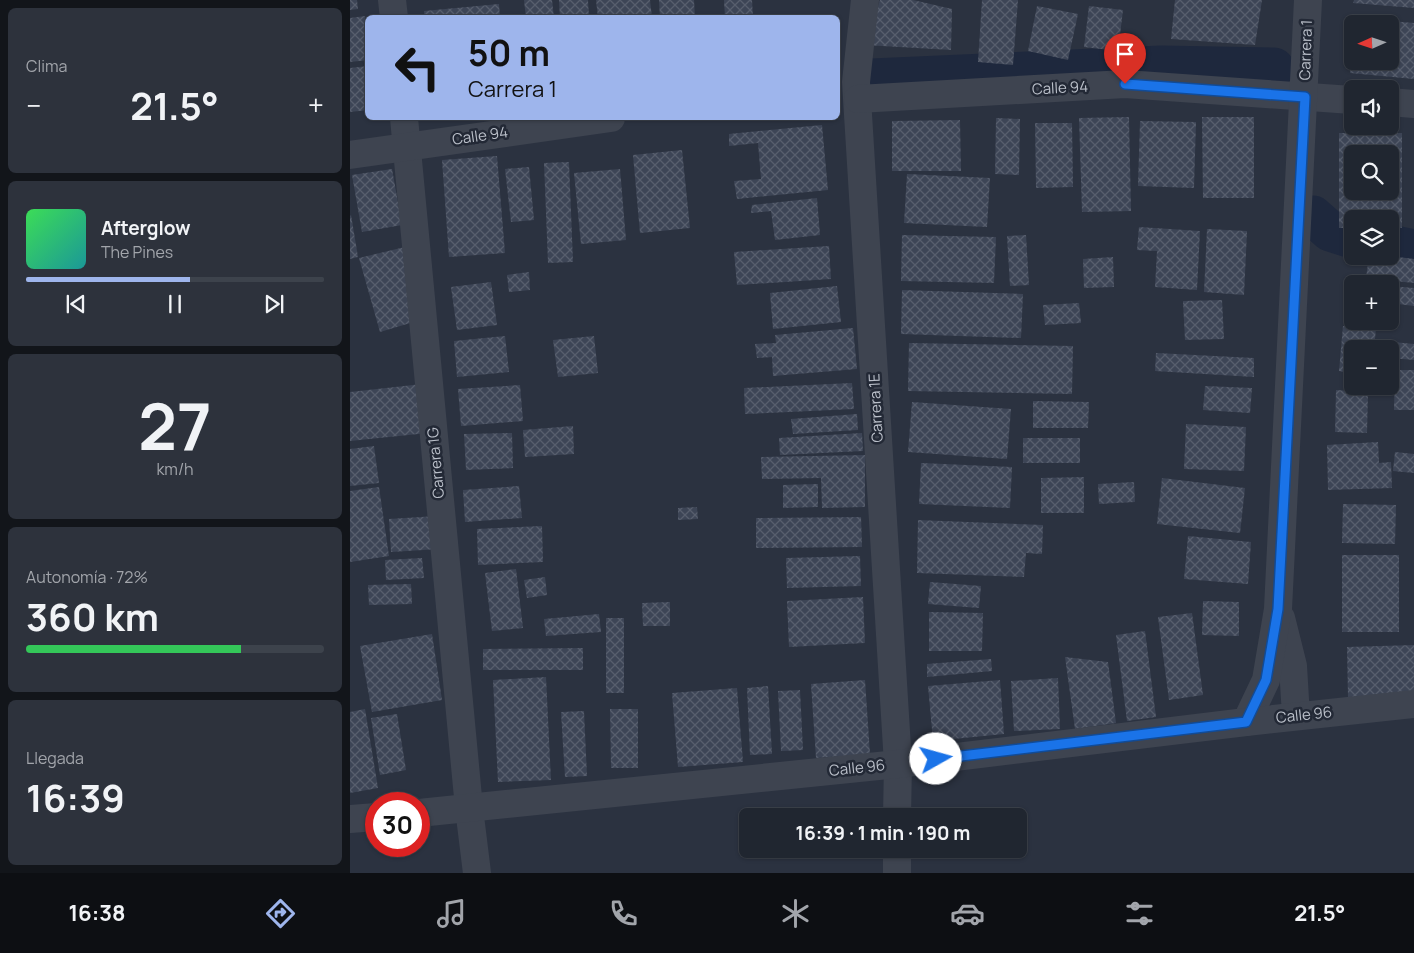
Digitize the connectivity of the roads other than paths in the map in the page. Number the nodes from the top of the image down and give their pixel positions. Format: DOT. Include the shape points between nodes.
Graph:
graph roads {
  1 [pos="392,0"];
  2 [pos="865,0"];
  3 [pos="1308,0"];
  4 [pos="394,15"];
  5 [pos="851,89"];
  6 [pos="1305,97"];
  7 [pos="1344,99"];
  8 [pos="1399,103"];
  9 [pos="1414,104"];
  10 [pos="404,120"];
  11 [pos="597,120"];
  12 [pos="407,147"];
  13 [pos="350,155"];
  14 [pos="1278,609"];
  15 [pos="1414,704"];
  16 [pos="1296,716"];
  17 [pos="1246,722"];
  18 [pos="898,764"];
  19 [pos="469,808"];
  20 [pos="898,808"];
  21 [pos="430,811"];
  22 [pos="365,818"];
  23 [pos="350,819"];
  24 [pos="897,858"];
  25 [pos="477,873"];
  26 [pos="897,873"];
  1 -- 4 [label="street"];
  2 -- 5 [label="street, Carrera 1E"];
  3 -- 6 [label="street, Carrera 1"];
  5 -- 6 [label="street, Calle 94" via="1125,84"];
  5 -- 18 [label="street, Carrera 1E"];
  6 -- 7 [label="street, Calle 94"];
  6 -- 14 [label="street, Carrera 1"];
  8 -- 9 [label="street"];
  10 -- 12 [label="street, Carrera 1G"];
  11 -- 12 [label="street, Calle 94"];
  12 -- 13 [label="street, Calle 94"];
  12 -- 19 [label="street, Carrera 1G"];
  14 -- 16 [label="street, Carrera 1" via="1292,666"];
  14 -- 17 [label="street, Carrera 1" via="1266,680"];
  15 -- 16 [label="street, Calle 96"];
  16 -- 17 [label="street, Calle 96"];
  17 -- 18 [label="street, Calle 96"];
  18 -- 19 [label="street, Calle 96"];
  18 -- 20 [label="street, Carrera 1E"];
  19 -- 21 [label="street, Calle 96"];
  19 -- 25 [label="street, Carrera 1G"];
  22 -- 23 [label="street"];
  24 -- 26 [label="street"];
}
